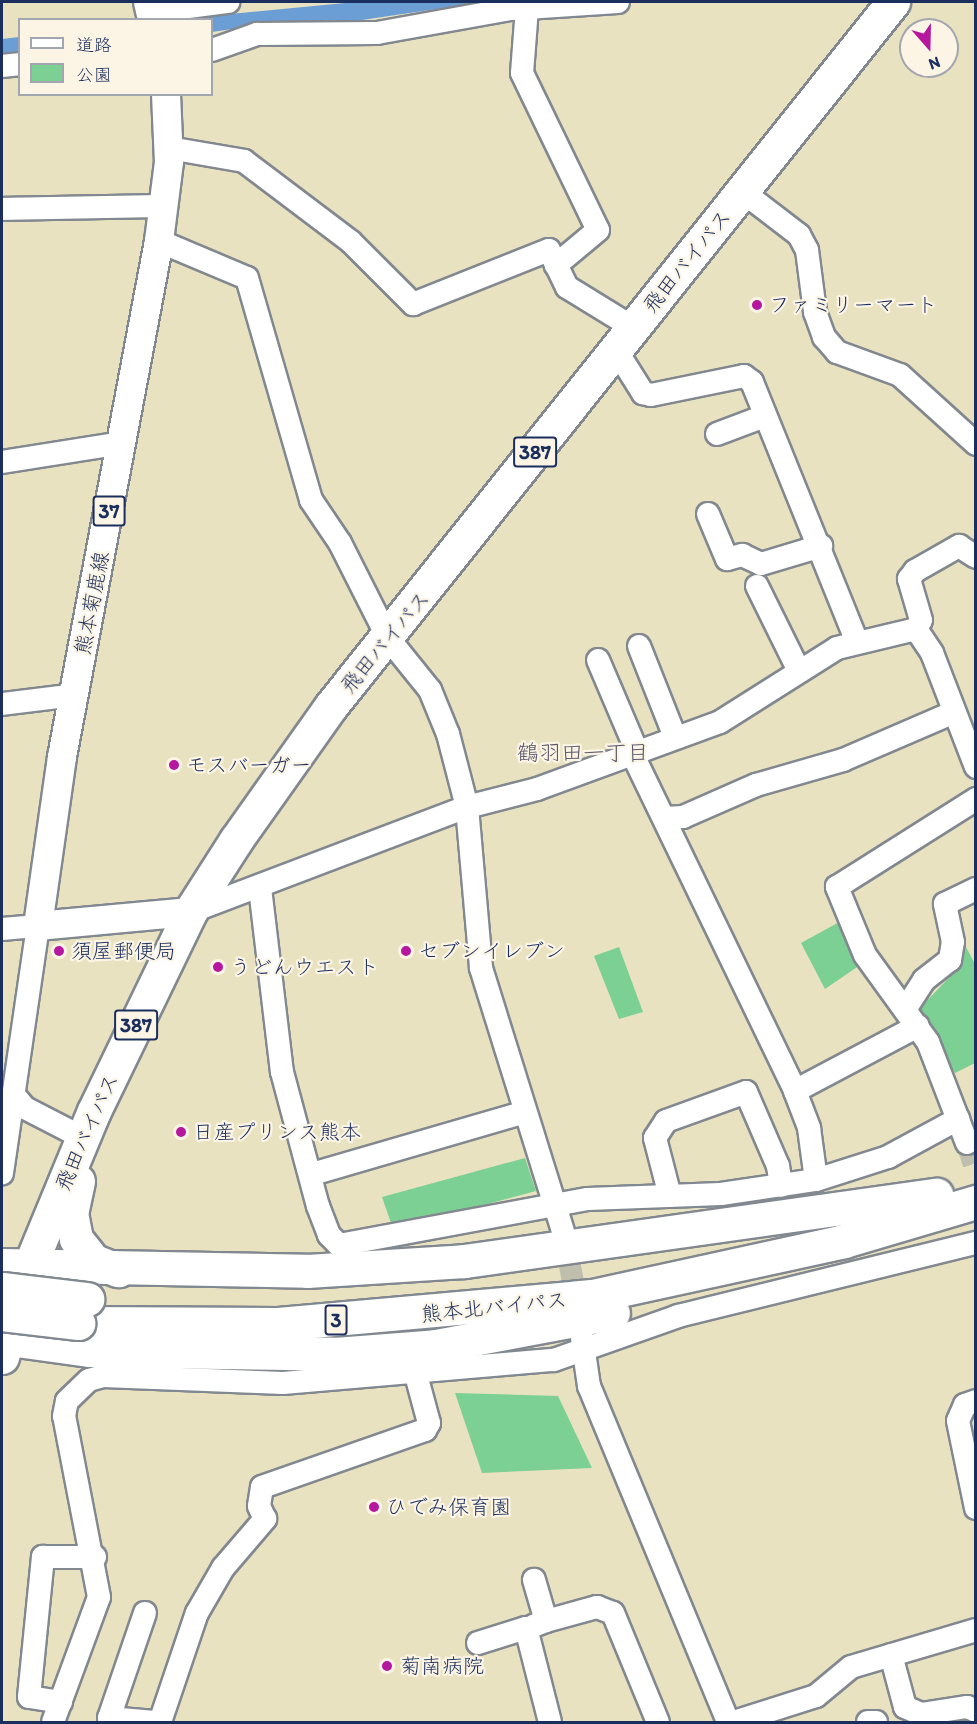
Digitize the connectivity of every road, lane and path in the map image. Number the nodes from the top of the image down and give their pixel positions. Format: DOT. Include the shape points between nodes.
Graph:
graph roads {
  1 [pos="228,2"];
  2 [pos="618,2"];
  3 [pos="893,2"];
  4 [pos="526,8"];
  5 [pos="150,13"];
  6 [pos="213,50"];
  7 [pos="18,64"];
  8 [pos="2,66"];
  9 [pos="166,96"];
  10 [pos="169,148"];
  11 [pos="743,192"];
  12 [pos="163,206"];
  13 [pos="2,209"];
  14 [pos="159,241"];
  15 [pos="556,265"];
  16 [pos="625,339"];
  17 [pos="765,416"];
  18 [pos="717,434"];
  19 [pos="122,443"];
  20 [pos="975,444"];
  21 [pos="2,462"];
  22 [pos="708,514"];
  23 [pos="821,546"];
  24 [pos="975,557"];
  25 [pos="757,586"];
  26 [pos="916,629"];
  27 [pos="388,638"];
  28 [pos="856,640"];
  29 [pos="639,646"];
  30 [pos="598,660"];
  31 [pos="799,670"];
  32 [pos="75,695"];
  33 [pos="2,704"];
  34 [pos="952,713"];
  35 [pos="675,737"];
  36 [pos="634,750"];
  37 [pos="975,765"];
  38 [pos="975,799"];
  39 [pos="467,807"];
  40 [pos="665,818"];
  41 [pos="46,870"];
  42 [pos="260,888"];
  43 [pos="975,889"];
  44 [pos="190,912"];
  45 [pos="101,924"];
  46 [pos="38,926"];
  47 [pos="2,929"];
  48 [pos="912,1017"];
  49 [pos="795,1091"];
  50 [pos="14,1095"];
  51 [pos="525,1113"];
  52 [pos="958,1119"];
  53 [pos="83,1138"];
  54 [pos="967,1143"];
  55 [pos="2,1173"];
  56 [pos="312,1174"];
  57 [pos="816,1179"];
  58 [pos="975,1183"];
  59 [pos="781,1186"];
  60 [pos="936,1195"];
  61 [pos="670,1196"];
  62 [pos="975,1202"];
  63 [pos="554,1203"];
  64 [pos="563,1231"];
  65 [pos="844,1241"];
  66 [pos="975,1243"];
  67 [pos="15,1267"];
  68 [pos="124,1271"];
  69 [pos="2,1289"];
  70 [pos="82,1311"];
  71 [pos="3,1337"];
  72 [pos="582,1341"];
  73 [pos="415,1371"];
  74 [pos="975,1401"];
  75 [pos="975,1508"];
  76 [pos="94,1557"];
  77 [pos="534,1580"];
  78 [pos="145,1613"];
  79 [pos="536,1625"];
  80 [pos="975,1630"];
  81 [pos="478,1643"];
  82 [pos="891,1655"];
  83 [pos="975,1711"];
  84 [pos="57,1712"];
  85 [pos="108,1720"];
  86 [pos="155,1722"];
  87 [pos="160,1722"];
  88 [pos="550,1722"];
  89 [pos="658,1722"];
  90 [pos="728,1722"];
  91 [pos="734,1722"];
  92 [pos="868,1722"];
  93 [pos="876,1722"];
  1 -- 5 [label="street"];
  2 -- 4 [label="street"];
  3 -- 11 [label="highway, 飛田バイパス / 387"];
  4 -- 6 [label="street" via="376,33 257,33"];
  4 -- 15 [label="street" via="522,73 598,230"];
  7 -- 8 [label="street"];
  9 -- 10 [label="main road, 熊本菊鹿線 / 37"];
  10 -- 12 [label="main road, 熊本菊鹿線 / 37"];
  10 -- 15 [label="street" via="244,161 351,242 413,303 549,250"];
  11 -- 16 [label="highway, 飛田バイパス / 387"];
  11 -- 20 [label="street" via="799,235 811,266 815,312 831,345 900,375"];
  12 -- 13 [label="street"];
  12 -- 14 [label="main road, 熊本菊鹿線 / 37"];
  14 -- 19 [label="main road, 熊本菊鹿線 / 37"];
  14 -- 27 [label="street" via="247,278 311,500 340,543"];
  15 -- 16 [label="street" via="567,287"];
  16 -- 17 [label="street" via="643,393 744,376"];
  16 -- 27 [label="highway, 飛田バイパス / 387"];
  17 -- 18 [label="street"];
  17 -- 23 [label="street"];
  19 -- 21 [label="street"];
  19 -- 32 [label="main road, 熊本菊鹿線 / 37"];
  22 -- 23 [label="street" via="727,559 742,555 761,564"];
  23 -- 28 [label="street"];
  24 -- 26 [label="street" via="959,546 915,571 909,579 921,620"];
  25 -- 31 [label="street"];
  26 -- 28 [label="street"];
  26 -- 34 [label="street" via="932,653"];
  27 -- 39 [label="street" via="430,690 448,734"];
  27 -- 44 [label="highway, 飛田バイパス / 387" via="290,761"];
  28 -- 31 [label="street"];
  29 -- 35 [label="street"];
  30 -- 36 [label="street"];
  31 -- 35 [label="street" via="741,712"];
  32 -- 33 [label="street"];
  32 -- 41 [label="main road, 熊本菊鹿線 / 37"];
  34 -- 37 [label="street"];
  34 -- 40 [label="street" via="843,760 756,785 683,817"];
  35 -- 36 [label="street"];
  36 -- 39 [label="street" via="537,789"];
  36 -- 40 [label="street"];
  38 -- 48 [label="street" via="837,887 865,956"];
  39 -- 42 [label="street"];
  39 -- 51 [label="street" via="481,968"];
  40 -- 49 [label="street"];
  41 -- 45 [label="main road" via="56,897 82,918"];
  41 -- 46 [label="main road, 熊本菊鹿線 / 37"];
  42 -- 44 [label="street"];
  42 -- 56 [label="street" via="274,1033"];
  43 -- 48 [label="street" via="945,904 953,942 950,960 924,980"];
  44 -- 45 [label="main road"];
  44 -- 53 [label="highway, 飛田バイパス / 387"];
  45 -- 46 [label="main road"];
  46 -- 47 [label="street"];
  46 -- 50 [label="street"];
  48 -- 49 [label="street"];
  48 -- 52 [label="street"];
  49 -- 57 [label="street" via="809,1128"];
  50 -- 53 [label="street" via="25,1107"];
  50 -- 55 [label="street"];
  51 -- 56 [label="street"];
  51 -- 63 [label="street"];
  52 -- 54 [label="street"];
  52 -- 57 [label="street" via="888,1157"];
  53 -- 67 [label="highway, 飛田バイパス / 387"];
  53 -- 68 [label="highway" via="71,1225 94,1262"];
  56 -- 63 [label="street" via="329,1235 339,1245 355,1246"];
  57 -- 59 [label="street"];
  58 -- 60 [label="highway, 熊本北バイパス / 3"];
  59 -- 61 [label="street"];
  59 -- 61 [label="street" via="752,1095 746,1092 666,1121 655,1138"];
  60 -- 68 [label="highway" via="464,1261 307,1271"];
  60 -- 70 [label="highway, 熊本北バイパス / 3" via="679,1258 589,1274 434,1293"];
  61 -- 63 [label="street"];
  62 -- 65 [label="highway, 熊本北バイパス / 3"];
  63 -- 64 [label="street"];
  65 -- 70 [label="highway, 熊本北バイパス / 3" via="592,1296 438,1314 278,1324"];
  65 -- 71 [label="highway" via="656,1303 436,1346 335,1354 175,1353"];
  66 -- 72 [label="street"];
  67 -- 68 [label="highway"];
  67 -- 71 [label="highway, 飛田バイパス / 387"];
  69 -- 70 [label="highway, 熊本北バイパス / 3, bridge"];
  70 -- 71 [label="highway, 熊本北バイパス / 3, bridge"];
  72 -- 73 [label="street" via="554,1360"];
  72 -- 90 [label="street" via="590,1386"];
  73 -- 76 [label="street" via="283,1383 103,1376 89,1380 67,1401 64,1416"];
  73 -- 87 [label="street" via="429,1423 425,1430 262,1486 259,1506 265,1519 223,1568 197,1613"];
  74 -- 75 [label="street" via="965,1405 958,1421"];
  76 -- 84 [label="street" via="99,1597"];
  76 -- 84 [label="street" via="43,1557 29,1696"];
  77 -- 79 [label="street"];
  78 -- 85 [label="street"];
  79 -- 81 [label="street"];
  79 -- 88 [label="street"];
  79 -- 89 [label="street" via="597,1607 613,1613"];
  80 -- 82 [label="street"];
  82 -- 83 [label="street" via="905,1707 921,1714 967,1707"];
  82 -- 91 [label="street" via="851,1667 816,1696"];
  85 -- 86 [label="street"];
  92 -- 93 [label="street"];
}
